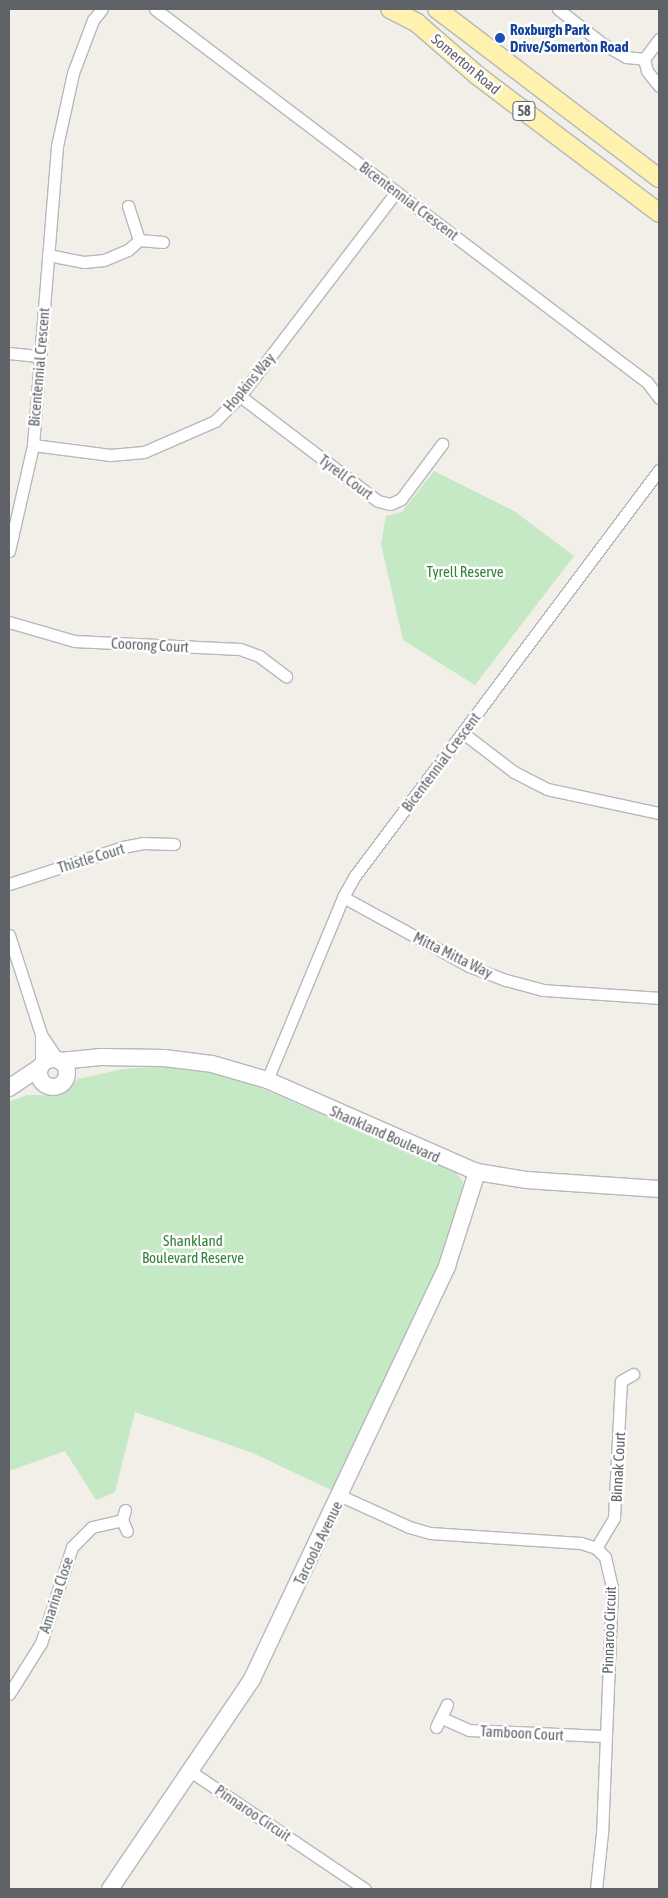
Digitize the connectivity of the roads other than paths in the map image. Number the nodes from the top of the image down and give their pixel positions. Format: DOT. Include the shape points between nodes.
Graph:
graph roads {
  1 [pos="102,9"];
  2 [pos="155,9"];
  3 [pos="390,9"];
  4 [pos="437,9"];
  5 [pos="558,9"];
  6 [pos="659,39"];
  7 [pos="644,59"];
  8 [pos="659,86"];
  9 [pos="659,178"];
  10 [pos="396,192"];
  11 [pos="128,206"];
  12 [pos="659,213"];
  13 [pos="139,240"];
  14 [pos="163,242"];
  15 [pos="48,256"];
  16 [pos="9,353"];
  17 [pos="40,356"];
  18 [pos="240,396"];
  19 [pos="659,398"];
  20 [pos="442,444"];
  21 [pos="33,445"];
  22 [pos="659,470"];
  23 [pos="9,551"];
  24 [pos="9,622"];
  25 [pos="286,676"];
  26 [pos="463,733"];
  27 [pos="659,813"];
  28 [pos="174,844"];
  29 [pos="9,884"];
  30 [pos="343,897"];
  31 [pos="9,935"];
  32 [pos="659,998"];
  33 [pos="41,1034"];
  34 [pos="116,1058"];
  35 [pos="59,1060"];
  36 [pos="41,1067"];
  37 [pos="66,1079"];
  38 [pos="267,1080"];
  39 [pos="46,1085"];
  40 [pos="9,1088"];
  41 [pos="477,1172"];
  42 [pos="659,1189"];
  43 [pos="633,1374"];
  44 [pos="341,1496"];
  45 [pos="125,1520"];
  46 [pos="596,1548"];
  47 [pos="9,1694"];
  48 [pos="447,1704"];
  49 [pos="604,1736"];
  50 [pos="190,1771"];
  51 [pos="110,1889"];
  52 [pos="364,1889"];
  53 [pos="596,1889"];
  1 -- 15 [label="street, Bicentennial Crescent" via="93,20 73,72 64,109 57,146"];
  2 -- 10 [label="street, Bicentennial Crescent"];
  3 -- 12 [label="main road, Somerton Road / 58" via="417,23 478,76"];
  4 -- 9 [label="main road, Somerton Road / 58"];
  5 -- 7 [label="street" via="603,44 626,57"];
  6 -- 7 [label="street"];
  7 -- 8 [label="street" via="647,71"];
  10 -- 18 [label="street, Hopkins Way"];
  10 -- 19 [label="street, Bicentennial Crescent" via="647,382"];
  11 -- 13 [label="street"];
  13 -- 14 [label="street"];
  13 -- 15 [label="street" via="128,250 104,260 84,262"];
  15 -- 17 [label="street, Bicentennial Crescent"];
  16 -- 17 [label="street"];
  17 -- 21 [label="street, Bicentennial Crescent"];
  18 -- 20 [label="street, Tyrell Court" via="378,500 390,504 401,499"];
  18 -- 21 [label="street, Hopkins Way" via="215,421 144,452 110,455"];
  21 -- 23 [label="street, Bicentennial Crescent"];
  22 -- 26 [label="street, Bicentennial Crescent"];
  24 -- 25 [label="street, Coorong Court" via="74,641 240,650 259,656"];
  26 -- 27 [label="street" via="514,772 547,789"];
  26 -- 30 [label="street, Bicentennial Crescent"];
  28 -- 29 [label="street, Thistle Court" via="143,843"];
  30 -- 32 [label="street, Mitta Mitta Way" via="469,966 506,980 543,990"];
  30 -- 38 [label="street, Bicentennial Crescent"];
  31 -- 33 [label="street"];
  33 -- 35 [label="street"];
  33 -- 36 [label="street"];
  34 -- 35 [label="street, Shankland Boulevard"];
  34 -- 37 [label="street, Shankland Boulevard"];
  34 -- 38 [label="street, Shankland Boulevard" via="164,1058 212,1064"];
  35 -- 36 [label="street" via="48,1060"];
  35 -- 37 [label="street" via="67,1070"];
  36 -- 39 [label="street" via="39,1075"];
  36 -- 40 [label="street"];
  37 -- 39 [label="street" via="56,1087"];
  38 -- 41 [label="street, Shankland Boulevard"];
  39 -- 40 [label="street"];
  41 -- 42 [label="street, Shankland Boulevard" via="526,1180"];
  41 -- 44 [label="street, Tarcoola Avenue" via="447,1266"];
  43 -- 46 [label="street, Binnak Court" via="616,1379 614,1518"];
  44 -- 46 [label="street" via="409,1527 430,1533 581,1543"];
  44 -- 50 [label="street, Tarcoola Avenue" via="252,1679"];
  45 -- 47 [label="street, Amarina Close" via="92,1527 72,1547 41,1643"];
  46 -- 49 [label="street, Pinnaroo Circuit" via="605,1556 612,1587"];
  48 -- 49 [label="street, Tamboon Court" via="439,1723 469,1730"];
  49 -- 53 [label="street, Pinnaroo Circuit" via="602,1834"];
  50 -- 51 [label="street, Tarcoola Avenue"];
  50 -- 52 [label="street, Pinnaroo Circuit"];
}
